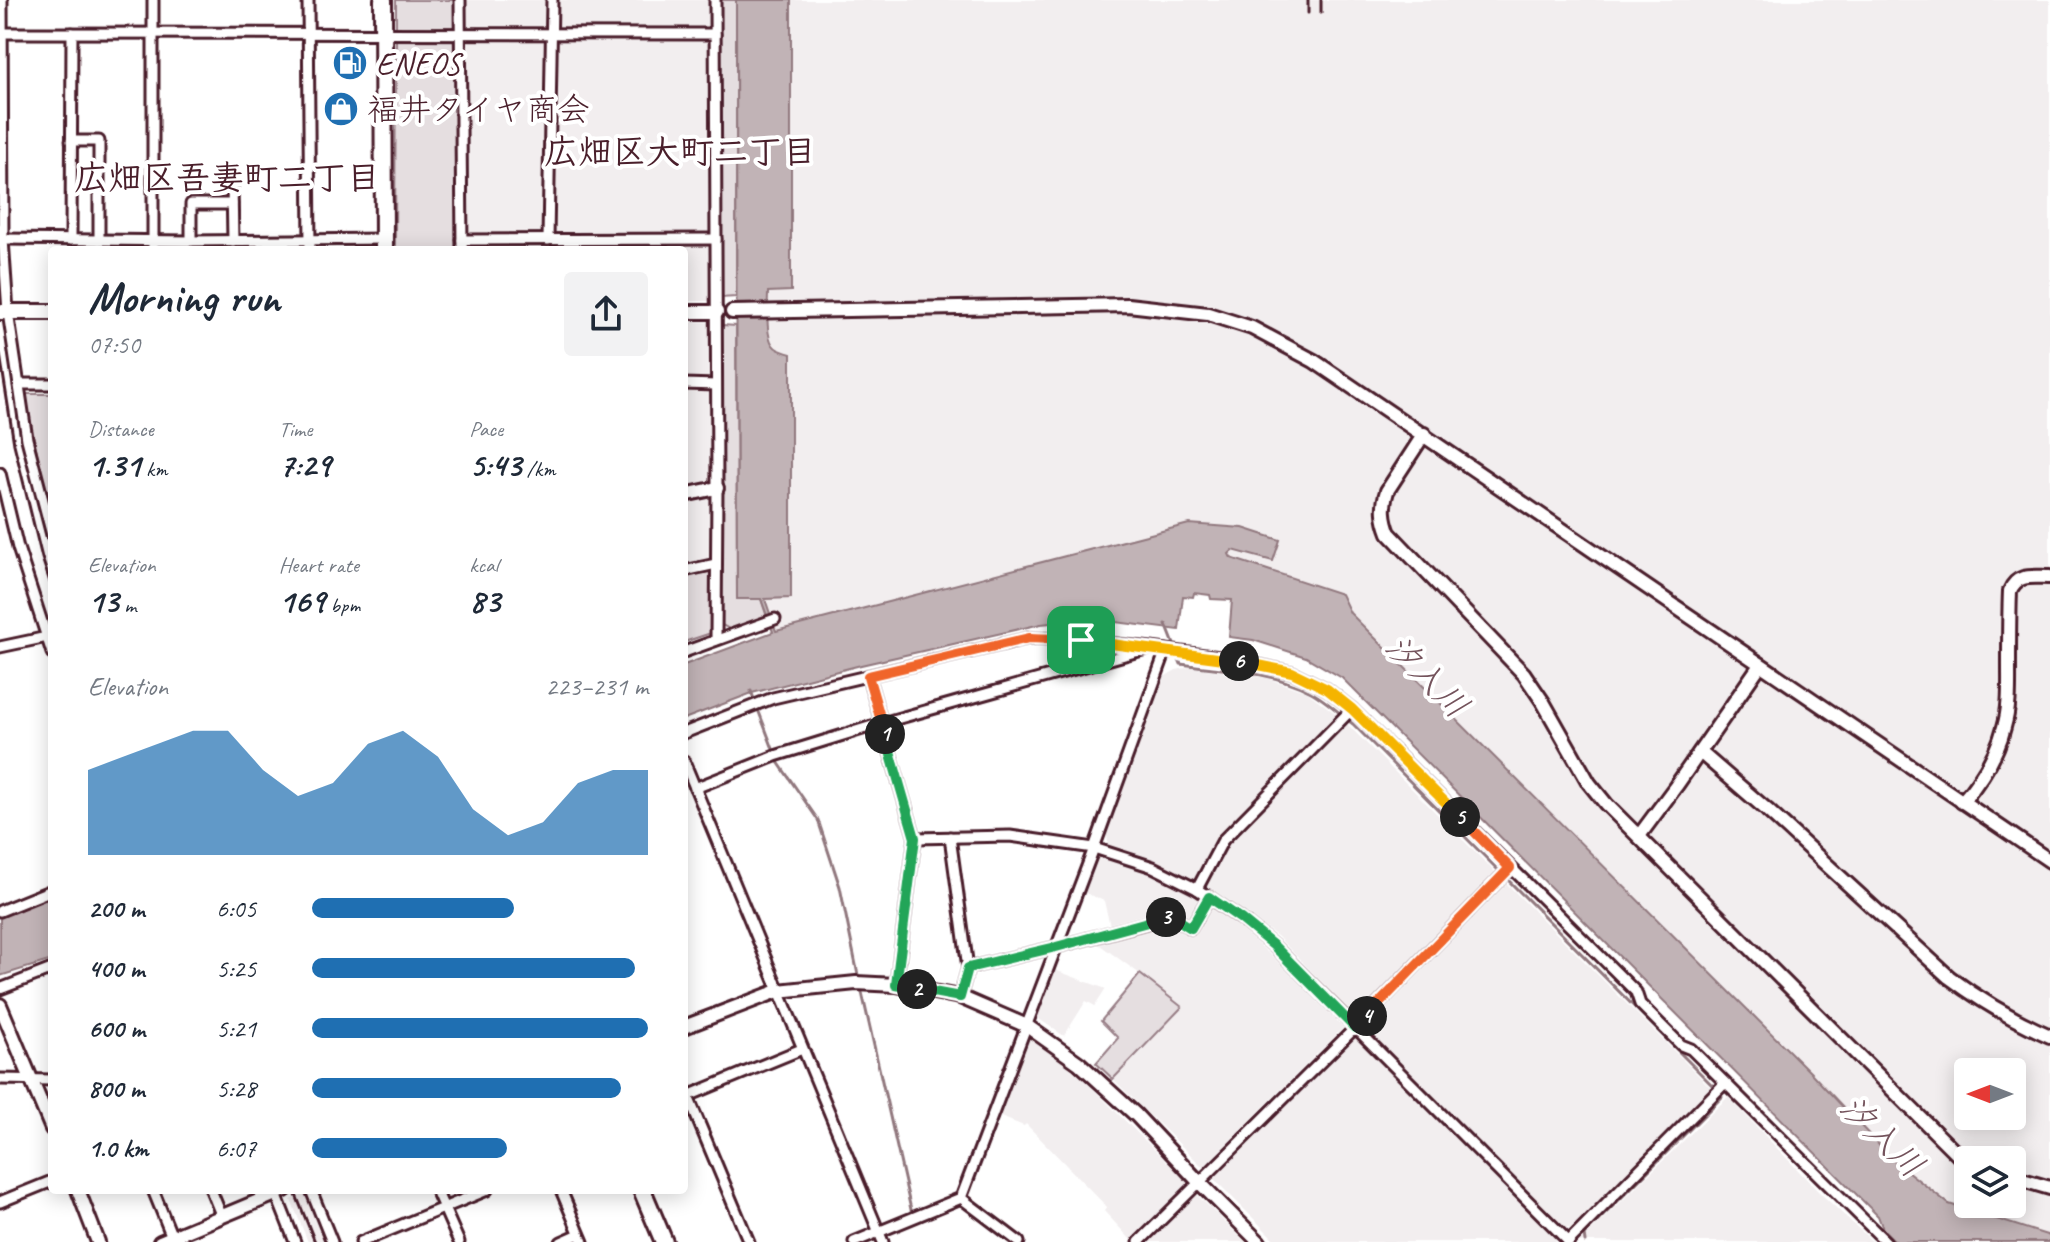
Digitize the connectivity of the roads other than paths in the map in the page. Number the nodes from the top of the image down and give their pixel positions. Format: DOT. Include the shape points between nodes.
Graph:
graph roads {
  1 [pos="2,0"];
  2 [pos="153,0"];
  3 [pos="308,0"];
  4 [pos="383,0"];
  5 [pos="460,0"];
  6 [pos="552,0"];
  7 [pos="715,0"];
  8 [pos="2,33"];
  9 [pos="72,33"];
  10 [pos="153,34"];
  11 [pos="308,34"];
  12 [pos="383,34"];
  13 [pos="460,34"];
  14 [pos="551,34"];
  15 [pos="715,34"];
  16 [pos="71,141"];
  17 [pos="232,184"];
  18 [pos="232,204"];
  19 [pos="3,239"];
  20 [pos="716,239"];
  21 [pos="71,240"];
  22 [pos="99,240"];
  23 [pos="548,240"];
  24 [pos="191,241"];
  25 [pos="233,241"];
  26 [pos="310,245"];
  27 [pos="384,245"];
  28 [pos="462,245"];
  29 [pos="153,246"];
  30 [pos="4,312"];
  31 [pos="48,312"];
  32 [pos="688,312"];
  33 [pos="717,312"];
  34 [pos="732,312"];
  35 [pos="19,384"];
  36 [pos="48,384"];
  37 [pos="688,384"];
  38 [pos="716,385"];
  39 [pos="1424,434"];
  40 [pos="0,473"];
  41 [pos="717,488"];
  42 [pos="688,494"];
  43 [pos="48,520"];
  44 [pos="716,564"];
  45 [pos="688,570"];
  46 [pos="2050,577"];
  47 [pos="771,620"];
  48 [pos="48,633"];
  49 [pos="48,636"];
  50 [pos="716,640"];
  51 [pos="0,647"];
  52 [pos="1151,648"];
  53 [pos="688,650"];
  54 [pos="1166,650"];
  55 [pos="1760,665"];
  56 [pos="868,676"];
  57 [pos="1352,709"];
  58 [pos="882,723"];
  59 [pos="688,731"];
  60 [pos="1700,752"];
  61 [pos="688,771"];
  62 [pos="695,788"];
  63 [pos="1962,802"];
  64 [pos="1639,836"];
  65 [pos="950,837"];
  66 [pos="915,838"];
  67 [pos="1094,848"];
  68 [pos="2050,861"];
  69 [pos="1510,868"];
  70 [pos="1197,889"];
  71 [pos="48,892"];
  72 [pos="1209,897"];
  73 [pos="0,911"];
  74 [pos="1056,947"];
  75 [pos="968,968"];
  76 [pos="48,971"];
  77 [pos="896,985"];
  78 [pos="0,989"];
  79 [pos="778,991"];
  80 [pos="960,997"];
  81 [pos="0,1005"];
  82 [pos="688,1025"];
  83 [pos="1027,1026"];
  84 [pos="1355,1028"];
  85 [pos="2050,1036"];
  86 [pos="802,1049"];
  87 [pos="0,1079"];
  88 [pos="31,1079"];
  89 [pos="48,1080"];
  90 [pos="1725,1083"];
  91 [pos="688,1099"];
  92 [pos="688,1101"];
  93 [pos="48,1119"];
  94 [pos="1954,1151"];
  95 [pos="2026,1181"];
  96 [pos="48,1182"];
  97 [pos="1199,1182"];
  98 [pos="2050,1188"];
  99 [pos="80,1194"];
  100 [pos="155,1194"];
  101 [pos="213,1194"];
  102 [pos="271,1194"];
  103 [pos="273,1194"];
  104 [pos="313,1194"];
  105 [pos="438,1194"];
  106 [pos="477,1194"];
  107 [pos="563,1194"];
  108 [pos="644,1194"];
  109 [pos="1,1198"];
  110 [pos="961,1198"];
  111 [pos="444,1208"];
  112 [pos="222,1217"];
  113 [pos="877,1232"];
  114 [pos="172,1237"];
  115 [pos="581,1238"];
  116 [pos="98,1242"];
  117 [pos="160,1242"];
  118 [pos="295,1242"];
  119 [pos="332,1242"];
  120 [pos="361,1242"];
  121 [pos="459,1242"];
  122 [pos="561,1242"];
  123 [pos="664,1242"];
  124 [pos="749,1242"];
  125 [pos="854,1242"];
  126 [pos="883,1242"];
  127 [pos="1019,1242"];
  128 [pos="1139,1242"];
  129 [pos="1259,1242"];
  130 [pos="1568,1242"];
  131 [pos="1886,1242"];
  1 -- 8 [label="street"];
  2 -- 10 [label="street"];
  3 -- 11 [label="street"];
  4 -- 12 [label="highway"];
  5 -- 13 [label="street"];
  6 -- 14 [label="street"];
  7 -- 15 [label="street"];
  8 -- 9 [label="street"];
  8 -- 19 [label="street"];
  9 -- 10 [label="street"];
  9 -- 16 [label="street"];
  10 -- 11 [label="street"];
  10 -- 29 [label="street"];
  11 -- 12 [label="street"];
  11 -- 26 [label="street"];
  12 -- 13 [label="street"];
  12 -- 27 [label="highway"];
  13 -- 14 [label="street"];
  13 -- 28 [label="street"];
  14 -- 15 [label="street"];
  14 -- 23 [label="street"];
  15 -- 20 [label="street"];
  16 -- 21 [label="street"];
  16 -- 22 [label="street" via="99,141"];
  17 -- 18 [label="street"];
  18 -- 24 [label="street" via="191,204"];
  18 -- 25 [label="street"];
  19 -- 21 [label="street"];
  19 -- 30 [label="street"];
  20 -- 23 [label="street"];
  20 -- 33 [label="street"];
  21 -- 22 [label="street"];
  22 -- 29 [label="street"];
  23 -- 28 [label="street"];
  24 -- 25 [label="street"];
  24 -- 29 [label="street"];
  25 -- 26 [label="street"];
  26 -- 27 [label="street"];
  30 -- 31 [label="main road"];
  30 -- 35 [label="street"];
  32 -- 33 [label="street"];
  33 -- 34 [label="street"];
  33 -- 38 [label="street"];
  34 -- 39 [label="street" via="1128,305 1208,314 1252,328 1314,361"];
  35 -- 36 [label="street"];
  35 -- 43 [label="street"];
  37 -- 38 [label="street"];
  38 -- 41 [label="street"];
  39 -- 55 [label="street"];
  39 -- 64 [label="street" via="1384,499 1389,533 1524,674 1589,783"];
  40 -- 48 [label="street" via="18,548"];
  41 -- 42 [label="street"];
  41 -- 44 [label="street"];
  44 -- 45 [label="street"];
  44 -- 50 [label="street"];
  46 -- 63 [label="street" via="2023,577 2013,583 2005,724 1986,769"];
  47 -- 50 [label="street"];
  49 -- 51 [label="street"];
  50 -- 53 [label="street"];
  52 -- 54 [label="street"];
  52 -- 56 [label="street" via="1029,638"];
  52 -- 58 [label="street"];
  54 -- 57 [label="street" via="1292,672"];
  54 -- 67 [label="street"];
  55 -- 60 [label="street"];
  55 -- 63 [label="street"];
  56 -- 58 [label="street"];
  56 -- 59 [label="street" via="773,698"];
  57 -- 69 [label="street"];
  57 -- 70 [label="street" via="1223,840"];
  58 -- 62 [label="street"];
  58 -- 66 [label="street"];
  60 -- 64 [label="street"];
  60 -- 85 [label="street" via="1949,977 2004,1014"];
  61 -- 62 [label="street"];
  62 -- 79 [label="street"];
  63 -- 68 [label="street"];
  64 -- 94 [label="street"];
  65 -- 66 [label="street"];
  65 -- 67 [label="street" via="1010,836"];
  65 -- 75 [label="street"];
  66 -- 77 [label="street"];
  67 -- 70 [label="street" via="1153,867"];
  67 -- 74 [label="street"];
  69 -- 84 [label="street"];
  69 -- 90 [label="street" via="1636,992 1640,1004"];
  70 -- 72 [label="street"];
  71 -- 73 [label="street"];
  72 -- 74 [label="street" via="1191,928 1172,916"];
  72 -- 84 [label="street" via="1274,946"];
  74 -- 75 [label="street"];
  74 -- 83 [label="street"];
  75 -- 80 [label="street"];
  76 -- 78 [label="street"];
  77 -- 79 [label="street" via="856,983"];
  77 -- 80 [label="street"];
  79 -- 82 [label="street"];
  79 -- 86 [label="street"];
  80 -- 83 [label="street"];
  81 -- 88 [label="street"];
  83 -- 97 [label="street" via="1079,1063"];
  83 -- 110 [label="street"];
  84 -- 97 [label="street"];
  84 -- 130 [label="street"];
  86 -- 91 [label="street"];
  86 -- 113 [label="street"];
  87 -- 88 [label="street"];
  88 -- 89 [label="street"];
  88 -- 93 [label="street"];
  90 -- 130 [label="street"];
  90 -- 131 [label="street"];
  92 -- 124 [label="street"];
  95 -- 98 [label="street"];
  96 -- 109 [label="street"];
  97 -- 128 [label="street"];
  97 -- 129 [label="street"];
  99 -- 116 [label="street"];
  100 -- 114 [label="street"];
  101 -- 112 [label="street"];
  102 -- 112 [label="street"];
  103 -- 118 [label="street"];
  104 -- 119 [label="street"];
  105 -- 111 [label="street"];
  106 -- 111 [label="street"];
  107 -- 115 [label="street"];
  108 -- 123 [label="highway"];
  110 -- 113 [label="street"];
  110 -- 127 [label="street"];
  111 -- 120 [label="street"];
  111 -- 121 [label="street"];
  112 -- 114 [label="street"];
  113 -- 125 [label="street"];
  113 -- 126 [label="street"];
  114 -- 117 [label="street"];
  115 -- 122 [label="street"];
}
